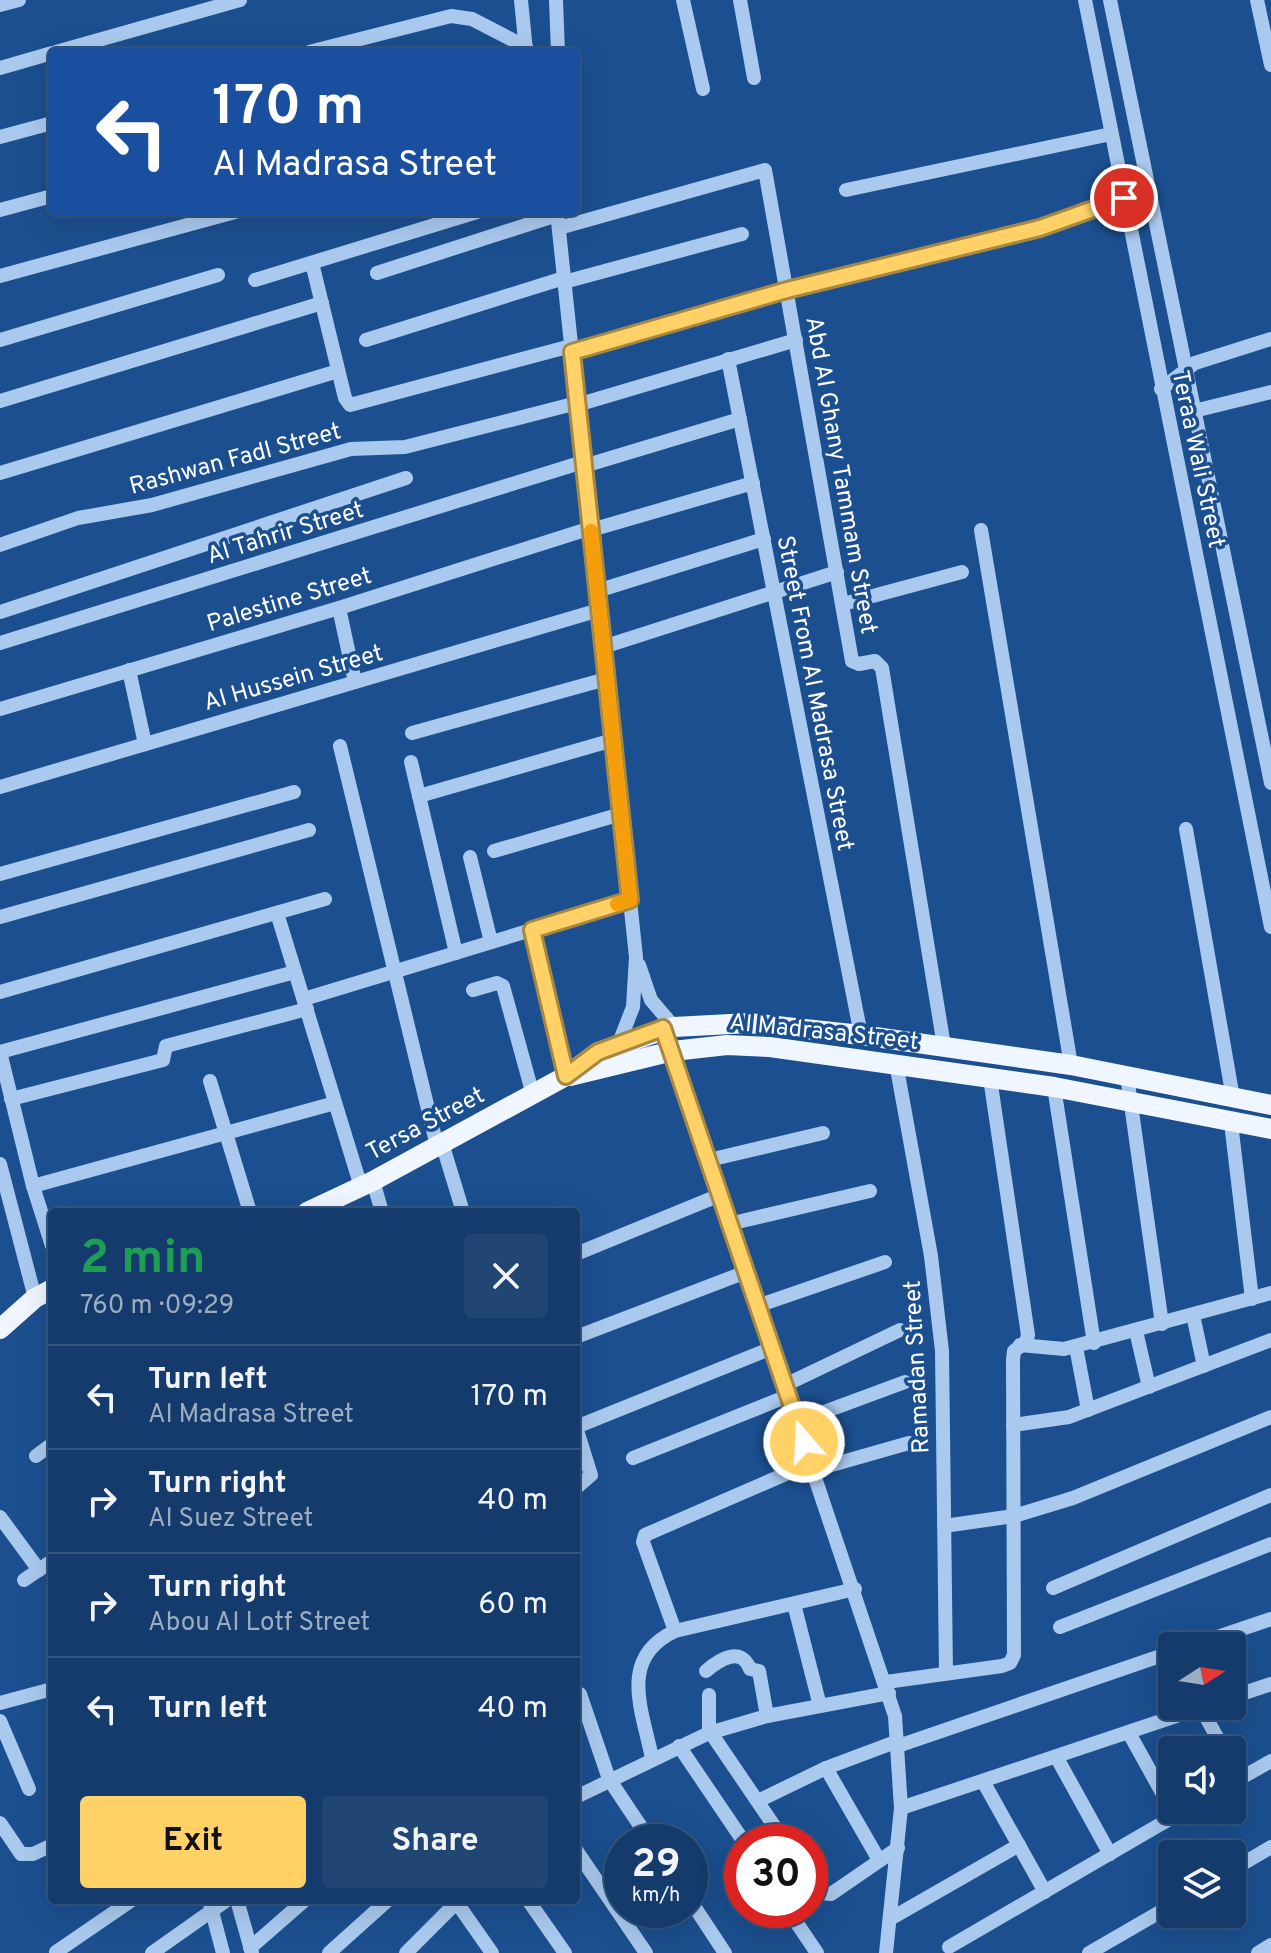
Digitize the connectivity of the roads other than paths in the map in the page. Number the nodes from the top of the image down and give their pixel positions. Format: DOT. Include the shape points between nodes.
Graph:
graph roads {
  1 [pos="19,0"];
  2 [pos="240,0"];
  3 [pos="521,0"];
  4 [pos="556,0"];
  5 [pos="683,0"];
  6 [pos="740,0"];
  7 [pos="1085,0"];
  8 [pos="1110,0"];
  9 [pos="1257,0"];
  10 [pos="0,5"];
  11 [pos="68,48"];
  12 [pos="325,48"];
  13 [pos="523,48"];
  14 [pos="526,48"];
  15 [pos="558,48"];
  16 [pos="48,54"];
  17 [pos="1271,65"];
  18 [pos="0,68"];
  19 [pos="754,78"];
  20 [pos="703,89"];
  21 [pos="48,124"];
  22 [pos="1111,134"];
  23 [pos="0,137"];
  24 [pos="846,190"];
  25 [pos="48,197"];
  26 [pos="1124,198"];
  27 [pos="0,210"];
  28 [pos="580,213"];
  29 [pos="1153,214"];
  30 [pos="220,216"];
  31 [pos="464,216"];
  32 [pos="558,218"];
  33 [pos="1128,218"];
  34 [pos="742,234"];
  35 [pos="312,263"];
  36 [pos="377,273"];
  37 [pos="218,275"];
  38 [pos="0,276"];
  39 [pos="255,280"];
  40 [pos="564,280"];
  41 [pos="787,290"];
  42 [pos="322,303"];
  43 [pos="1271,339"];
  44 [pos="0,340"];
  45 [pos="366,340"];
  46 [pos="796,340"];
  47 [pos="572,349"];
  48 [pos="728,359"];
  49 [pos="338,371"];
  50 [pos="1185,371"];
  51 [pos="1161,389"];
  52 [pos="1271,392"];
  53 [pos="0,401"];
  54 [pos="577,404"];
  55 [pos="1194,411"];
  56 [pos="740,419"];
  57 [pos="584,464"];
  58 [pos="0,473"];
  59 [pos="406,478"];
  60 [pos="753,483"];
  61 [pos="591,529"];
  62 [pos="981,530"];
  63 [pos="764,539"];
  64 [pos="0,545"];
  65 [pos="837,572"];
  66 [pos="962,572"];
  67 [pos="597,591"];
  68 [pos="774,592"];
  69 [pos="843,604"];
  70 [pos="339,608"];
  71 [pos="599,610"];
  72 [pos="0,612"];
  73 [pos="0,643"];
  74 [pos="603,647"];
  75 [pos="129,670"];
  76 [pos="606,679"];
  77 [pos="355,682"];
  78 [pos="0,709"];
  79 [pos="412,733"];
  80 [pos="613,740"];
  81 [pos="145,744"];
  82 [pos="340,746"];
  83 [pos="411,762"];
  84 [pos="1271,783"];
  85 [pos="0,787"];
  86 [pos="294,792"];
  87 [pos="419,796"];
  88 [pos="621,814"];
  89 [pos="1186,829"];
  90 [pos="309,830"];
  91 [pos="494,851"];
  92 [pos="470,857"];
  93 [pos="0,874"];
  94 [pos="325,899"];
  95 [pos="630,900"];
  96 [pos="277,913"];
  97 [pos="0,917"];
  98 [pos="1271,927"];
  99 [pos="532,930"];
  100 [pos="491,942"];
  101 [pos="456,953"];
  102 [pos="636,957"];
  103 [pos="395,971"];
  104 [pos="295,972"];
  105 [pos="473,990"];
  106 [pos="0,992"];
  107 [pos="305,1004"];
  108 [pos="668,1028"];
  109 [pos="861,1035"];
  110 [pos="619,1043"];
  111 [pos="944,1046"];
  112 [pos="673,1051"];
  113 [pos="0,1052"];
  114 [pos="896,1063"];
  115 [pos="1071,1065"];
  116 [pos="566,1076"];
  117 [pos="1127,1076"];
  118 [pos="990,1078"];
  119 [pos="210,1081"];
  120 [pos="1054,1087"];
  121 [pos="533,1095"];
  122 [pos="1233,1098"];
  123 [pos="11,1099"];
  124 [pos="335,1103"];
  125 [pos="1128,1103"];
  126 [pos="1271,1105"];
  127 [pos="1231,1123"];
  128 [pos="1271,1129"];
  129 [pos="226,1133"];
  130 [pos="823,1133"];
  131 [pos="440,1144"];
  132 [pos="709,1160"];
  133 [pos="1,1173"];
  134 [pos="367,1184"];
  135 [pos="33,1186"];
  136 [pos="870,1191"];
  137 [pos="720,1195"];
  138 [pos="249,1208"];
  139 [pos="319,1208"];
  140 [pos="380,1208"];
  141 [pos="462,1208"];
  142 [pos="729,1224"];
  143 [pos="48,1233"];
  144 [pos="580,1252"];
  145 [pos="885,1262"];
  146 [pos="746,1272"];
  147 [pos="1271,1293"];
  148 [pos="44,1294"];
  149 [pos="1252,1299"];
  150 [pos="757,1306"];
  151 [pos="1193,1315"];
  152 [pos="1162,1324"];
  153 [pos="0,1329"];
  154 [pos="900,1330"];
  155 [pos="1136,1331"];
  156 [pos="580,1335"];
  157 [pos="1271,1340"];
  158 [pos="1094,1343"];
  159 [pos="1020,1345"];
  160 [pos="1076,1347"];
  161 [pos="772,1348"];
  162 [pos="1204,1366"];
  163 [pos="905,1382"];
  164 [pos="1149,1387"];
  165 [pos="786,1390"];
  166 [pos="1088,1410"];
  167 [pos="1271,1417"];
  168 [pos="797,1422"];
  169 [pos="580,1425"];
  170 [pos="1013,1425"];
  171 [pos="580,1440"];
  172 [pos="909,1443"];
  173 [pos="48,1447"];
  174 [pos="36,1456"];
  175 [pos="633,1458"];
  176 [pos="813,1466"];
  177 [pos="580,1485"];
  178 [pos="1271,1495"];
  179 [pos="1014,1516"];
  180 [pos="0,1517"];
  181 [pos="944,1526"];
  182 [pos="1271,1544"];
  183 [pos="48,1564"];
  184 [pos="39,1570"];
  185 [pos="24,1580"];
  186 [pos="1053,1588"];
  187 [pos="855,1589"];
  188 [pos="794,1604"];
  189 [pos="1271,1619"];
  190 [pos="1060,1627"];
  191 [pos="675,1631"];
  192 [pos="1232,1632"];
  193 [pos="1158,1657"];
  194 [pos="706,1671"];
  195 [pos="946,1672"];
  196 [pos="1271,1684"];
  197 [pos="888,1687"];
  198 [pos="48,1690"];
  199 [pos="1246,1692"];
  200 [pos="580,1694"];
  201 [pos="709,1695"];
  202 [pos="0,1703"];
  203 [pos="820,1706"];
  204 [pos="767,1716"];
  205 [pos="1166,1720"];
  206 [pos="0,1721"];
  207 [pos="710,1733"];
  208 [pos="1129,1733"];
  209 [pos="898,1743"];
  210 [pos="679,1746"];
  211 [pos="652,1758"];
  212 [pos="1057,1758"];
  213 [pos="1271,1761"];
  214 [pos="826,1768"];
  215 [pos="1246,1775"];
  216 [pos="1158,1778"];
  217 [pos="609,1779"];
  218 [pos="984,1783"];
  219 [pos="29,1789"];
  220 [pos="580,1795"];
  221 [pos="758,1801"];
  222 [pos="901,1808"];
  223 [pos="0,1823"];
  224 [pos="639,1824"];
  225 [pos="732,1824"];
  226 [pos="773,1824"];
  227 [pos="1161,1824"];
  228 [pos="1019,1845"];
  229 [pos="48,1847"];
  230 [pos="1271,1847"];
  231 [pos="898,1848"];
  232 [pos="1110,1854"];
  233 [pos="580,1856"];
  234 [pos="879,1860"];
  235 [pos="1246,1862"];
  236 [pos="1045,1892"];
  237 [pos="828,1895"];
  238 [pos="126,1904"];
  239 [pos="238,1904"];
  240 [pos="301,1904"];
  241 [pos="384,1904"];
  242 [pos="455,1904"];
  243 [pos="460,1904"];
  244 [pos="531,1904"];
  245 [pos="210,1905"];
  246 [pos="1158,1913"];
  247 [pos="890,1919"];
  248 [pos="708,1927"];
  249 [pos="800,1928"];
  250 [pos="1271,1945"];
  251 [pos="949,1947"];
  252 [pos="251,1951"];
  253 [pos="410,1951"];
  254 [pos="56,1952"];
  255 [pos="152,1953"];
  256 [pos="223,1953"];
  257 [pos="329,1953"];
  258 [pos="492,1953"];
  259 [pos="565,1953"];
  260 [pos="646,1953"];
  261 [pos="725,1953"];
  262 [pos="817,1953"];
  263 [pos="886,1953"];
  264 [pos="1089,1953"];
  265 [pos="1258,1953"];
  1 -- 10 [label="street"];
  2 -- 11 [label="street"];
  3 -- 14 [label="street"];
  4 -- 15 [label="street"];
  5 -- 20 [label="street"];
  6 -- 19 [label="street"];
  7 -- 22 [label="street, Teraa Wali Street"];
  8 -- 29 [label="street, Teraa Wali Street"];
  9 -- 17 [label="street"];
  12 -- 13 [label="street" via="451,16 472,19"];
  16 -- 18 [label="street"];
  21 -- 23 [label="street"];
  22 -- 24 [label="street"];
  22 -- 26 [label="street, Teraa Wali Street"];
  25 -- 27 [label="street"];
  26 -- 33 [label="street, Teraa Wali Street"];
  26 -- 41 [label="street" via="1040,228"];
  28 -- 41 [label="street, Abd Al Ghany Tammam Street" via="765,170"];
  29 -- 33 [label="street"];
  29 -- 50 [label="street, Teraa Wali Street"];
  30 -- 38 [label="street"];
  31 -- 35 [label="street"];
  32 -- 36 [label="street"];
  32 -- 40 [label="street"];
  33 -- 51 [label="street, Teraa Wali Street"];
  34 -- 40 [label="street"];
  35 -- 39 [label="street"];
  35 -- 42 [label="street"];
  37 -- 44 [label="street"];
  40 -- 45 [label="street"];
  40 -- 47 [label="street"];
  41 -- 46 [label="street, Abd Al Ghany Tammam Street"];
  41 -- 47 [label="street"];
  42 -- 49 [label="street"];
  42 -- 53 [label="street"];
  43 -- 50 [label="street" via="1195,363"];
  46 -- 48 [label="street, Rashwan Fadl Street"];
  46 -- 65 [label="street, Abd Al Ghany Tammam Street"];
  47 -- 49 [label="street" via="355,405 346,402"];
  47 -- 54 [label="street"];
  48 -- 54 [label="street, Rashwan Fadl Street"];
  48 -- 56 [label="street, Street From Al Madrasa Street"];
  49 -- 58 [label="street"];
  50 -- 51 [label="street"];
  50 -- 55 [label="street, Teraa Wali Street"];
  51 -- 98 [label="street, Teraa Wali Street"];
  52 -- 55 [label="street"];
  54 -- 57 [label="street"];
  54 -- 64 [label="street, Rashwan Fadl Street" via="405,447 351,449 152,505 78,518"];
  55 -- 84 [label="street, Teraa Wali Street"];
  56 -- 57 [label="street, Al Tahrir Street"];
  56 -- 60 [label="street, Street From Al Madrasa Street"];
  57 -- 61 [label="street"];
  57 -- 73 [label="street, Al Tahrir Street"];
  59 -- 72 [label="street"];
  60 -- 61 [label="street, Palestine Street"];
  60 -- 63 [label="street, Street From Al Madrasa Street"];
  61 -- 67 [label="street"];
  61 -- 70 [label="street, Palestine Street"];
  62 -- 115 [label="street"];
  63 -- 67 [label="street"];
  63 -- 68 [label="street, Street From Al Madrasa Street"];
  65 -- 68 [label="street"];
  65 -- 69 [label="street, Abd Al Ghany Tammam Street"];
  66 -- 69 [label="street"];
  67 -- 71 [label="street"];
  68 -- 74 [label="street"];
  68 -- 109 [label="street, Street From Al Madrasa Street"];
  69 -- 111 [label="street, Abd Al Ghany Tammam Street" via="852,661 875,661 882,668"];
  70 -- 75 [label="street, Palestine Street"];
  70 -- 77 [label="street"];
  71 -- 74 [label="street"];
  71 -- 77 [label="street, Al Hussein Street"];
  74 -- 76 [label="street"];
  75 -- 78 [label="street, Palestine Street"];
  75 -- 81 [label="street"];
  76 -- 79 [label="street"];
  76 -- 80 [label="street"];
  77 -- 81 [label="street, Al Hussein Street"];
  80 -- 87 [label="street"];
  80 -- 88 [label="street"];
  81 -- 85 [label="street, Al Hussein Street"];
  82 -- 103 [label="street"];
  83 -- 87 [label="street"];
  86 -- 93 [label="street"];
  87 -- 101 [label="street"];
  88 -- 91 [label="street"];
  88 -- 95 [label="street"];
  89 -- 122 [label="street"];
  90 -- 97 [label="street"];
  92 -- 100 [label="street"];
  94 -- 96 [label="street"];
  95 -- 99 [label="street"];
  95 -- 102 [label="street"];
  96 -- 104 [label="street"];
  96 -- 106 [label="street"];
  99 -- 100 [label="street"];
  99 -- 116 [label="street"];
  100 -- 101 [label="street"];
  101 -- 103 [label="street"];
  102 -- 108 [label="street"];
  102 -- 110 [label="street" via="633,1007"];
  103 -- 107 [label="street"];
  103 -- 131 [label="street"];
  104 -- 107 [label="street"];
  104 -- 113 [label="street"];
  105 -- 121 [label="street" via="503,986"];
  107 -- 123 [label="street" via="166,1046 163,1060"];
  107 -- 124 [label="street"];
  108 -- 109 [label="main road, Al Madrasa Street" via="749,1023"];
  108 -- 110 [label="main road, Al Madrasa Street"];
  108 -- 112 [label="street"];
  109 -- 111 [label="main road, Al Madrasa Street"];
  110 -- 116 [label="main road, Al Madrasa Street"];
  111 -- 115 [label="main road, Al Madrasa Street"];
  112 -- 114 [label="main road, Al Madrasa Street" via="750,1045"];
  112 -- 116 [label="main road, Al Madrasa Street"];
  112 -- 132 [label="street"];
  113 -- 123 [label="street"];
  114 -- 118 [label="main road, Al Madrasa Street"];
  114 -- 181 [label="street, Ramadan Street" via="937,1306 944,1396"];
  115 -- 117 [label="main road, Al Madrasa Street"];
  116 -- 121 [label="main road, Tersa Street"];
  117 -- 122 [label="main road, Al Madrasa Street"];
  117 -- 125 [label="street"];
  118 -- 120 [label="main road, Al Madrasa Street"];
  118 -- 159 [label="street" via="1028,1335"];
  119 -- 129 [label="street"];
  120 -- 125 [label="main road, Al Madrasa Street"];
  120 -- 158 [label="street"];
  121 -- 131 [label="main road, Tersa Street"];
  122 -- 126 [label="main road, Al Madrasa Street"];
  123 -- 135 [label="street"];
  124 -- 129 [label="street"];
  124 -- 134 [label="street"];
  125 -- 127 [label="main road, Al Madrasa Street"];
  125 -- 152 [label="street"];
  127 -- 128 [label="main road, Al Madrasa Street"];
  127 -- 149 [label="street"];
  129 -- 135 [label="street"];
  129 -- 138 [label="street"];
  130 -- 132 [label="street"];
  131 -- 134 [label="main road, Tersa Street"];
  131 -- 141 [label="street"];
  132 -- 137 [label="street"];
  133 -- 148 [label="street"];
  134 -- 139 [label="main road, Tersa Street"];
  134 -- 140 [label="street"];
  135 -- 143 [label="street"];
  136 -- 142 [label="street"];
  137 -- 142 [label="street"];
  137 -- 144 [label="street"];
  142 -- 146 [label="street"];
  145 -- 150 [label="street"];
  146 -- 150 [label="street"];
  146 -- 156 [label="street"];
  147 -- 149 [label="street"];
  148 -- 153 [label="main road"];
  149 -- 151 [label="street"];
  150 -- 161 [label="street"];
  151 -- 152 [label="street"];
  151 -- 162 [label="street"];
  152 -- 155 [label="street"];
  154 -- 165 [label="street"];
  155 -- 158 [label="street"];
  155 -- 164 [label="street"];
  157 -- 162 [label="street"];
  158 -- 160 [label="street"];
  159 -- 160 [label="street"];
  159 -- 170 [label="street" via="1013,1360"];
  160 -- 166 [label="street"];
  161 -- 165 [label="street"];
  161 -- 169 [label="street"];
  162 -- 164 [label="street"];
  163 -- 168 [label="street"];
  164 -- 166 [label="street"];
  165 -- 168 [label="street"];
  165 -- 175 [label="street"];
  166 -- 170 [label="street"];
  167 -- 179 [label="street" via="1073,1498"];
  168 -- 176 [label="street"];
  170 -- 179 [label="street"];
  171 -- 177 [label="street" via="591,1475"];
  172 -- 176 [label="street"];
  173 -- 174 [label="street"];
  176 -- 187 [label="street"];
  176 -- 191 [label="street" via="645,1535"];
  178 -- 186 [label="street"];
  179 -- 181 [label="street"];
  179 -- 195 [label="street" via="1014,1655 1002,1666"];
  180 -- 184 [label="street"];
  181 -- 195 [label="street, Ramadan Street"];
  182 -- 190 [label="street"];
  183 -- 184 [label="street"];
  184 -- 185 [label="street"];
  187 -- 188 [label="street"];
  187 -- 197 [label="street"];
  188 -- 191 [label="street"];
  188 -- 203 [label="street"];
  189 -- 192 [label="street"];
  191 -- 211 [label="street" via="646,1651 639,1668"];
  193 -- 209 [label="street"];
  194 -- 204 [label="street" via="725,1657 747,1660 750,1669 759,1671"];
  195 -- 197 [label="street"];
  196 -- 199 [label="street"];
  197 -- 203 [label="street"];
  197 -- 209 [label="street"];
  198 -- 202 [label="street"];
  200 -- 217 [label="street"];
  201 -- 207 [label="street"];
  203 -- 204 [label="street"];
  204 -- 207 [label="street"];
  205 -- 208 [label="street"];
  206 -- 219 [label="street"];
  207 -- 210 [label="street"];
  207 -- 221 [label="street"];
  208 -- 212 [label="street"];
  208 -- 216 [label="street"];
  209 -- 214 [label="street"];
  209 -- 222 [label="street"];
  210 -- 211 [label="street"];
  210 -- 225 [label="street"];
  211 -- 217 [label="street"];
  212 -- 218 [label="street"];
  212 -- 232 [label="street"];
  213 -- 215 [label="street"];
  214 -- 221 [label="street"];
  214 -- 234 [label="street"];
  217 -- 220 [label="street"];
  217 -- 224 [label="street"];
  218 -- 222 [label="street"];
  218 -- 228 [label="street"];
  221 -- 226 [label="street"];
  222 -- 231 [label="street"];
  223 -- 229 [label="street" via="21,1854"];
  227 -- 232 [label="street"];
  228 -- 236 [label="street"];
  228 -- 247 [label="street"];
  230 -- 235 [label="street"];
  231 -- 234 [label="street"];
  231 -- 247 [label="street"];
  232 -- 236 [label="street"];
  233 -- 260 [label="street"];
  234 -- 237 [label="street"];
  236 -- 251 [label="street"];
  238 -- 254 [label="street"];
  239 -- 252 [label="street"];
  240 -- 252 [label="street"];
  241 -- 257 [label="street"];
  242 -- 253 [label="street"];
  243 -- 258 [label="street"];
  244 -- 259 [label="street"];
  245 -- 255 [label="street"];
  245 -- 256 [label="street"];
  246 -- 264 [label="street"];
  247 -- 263 [label="street"];
  248 -- 261 [label="street"];
  249 -- 262 [label="street"];
  250 -- 265 [label="street"];
}
